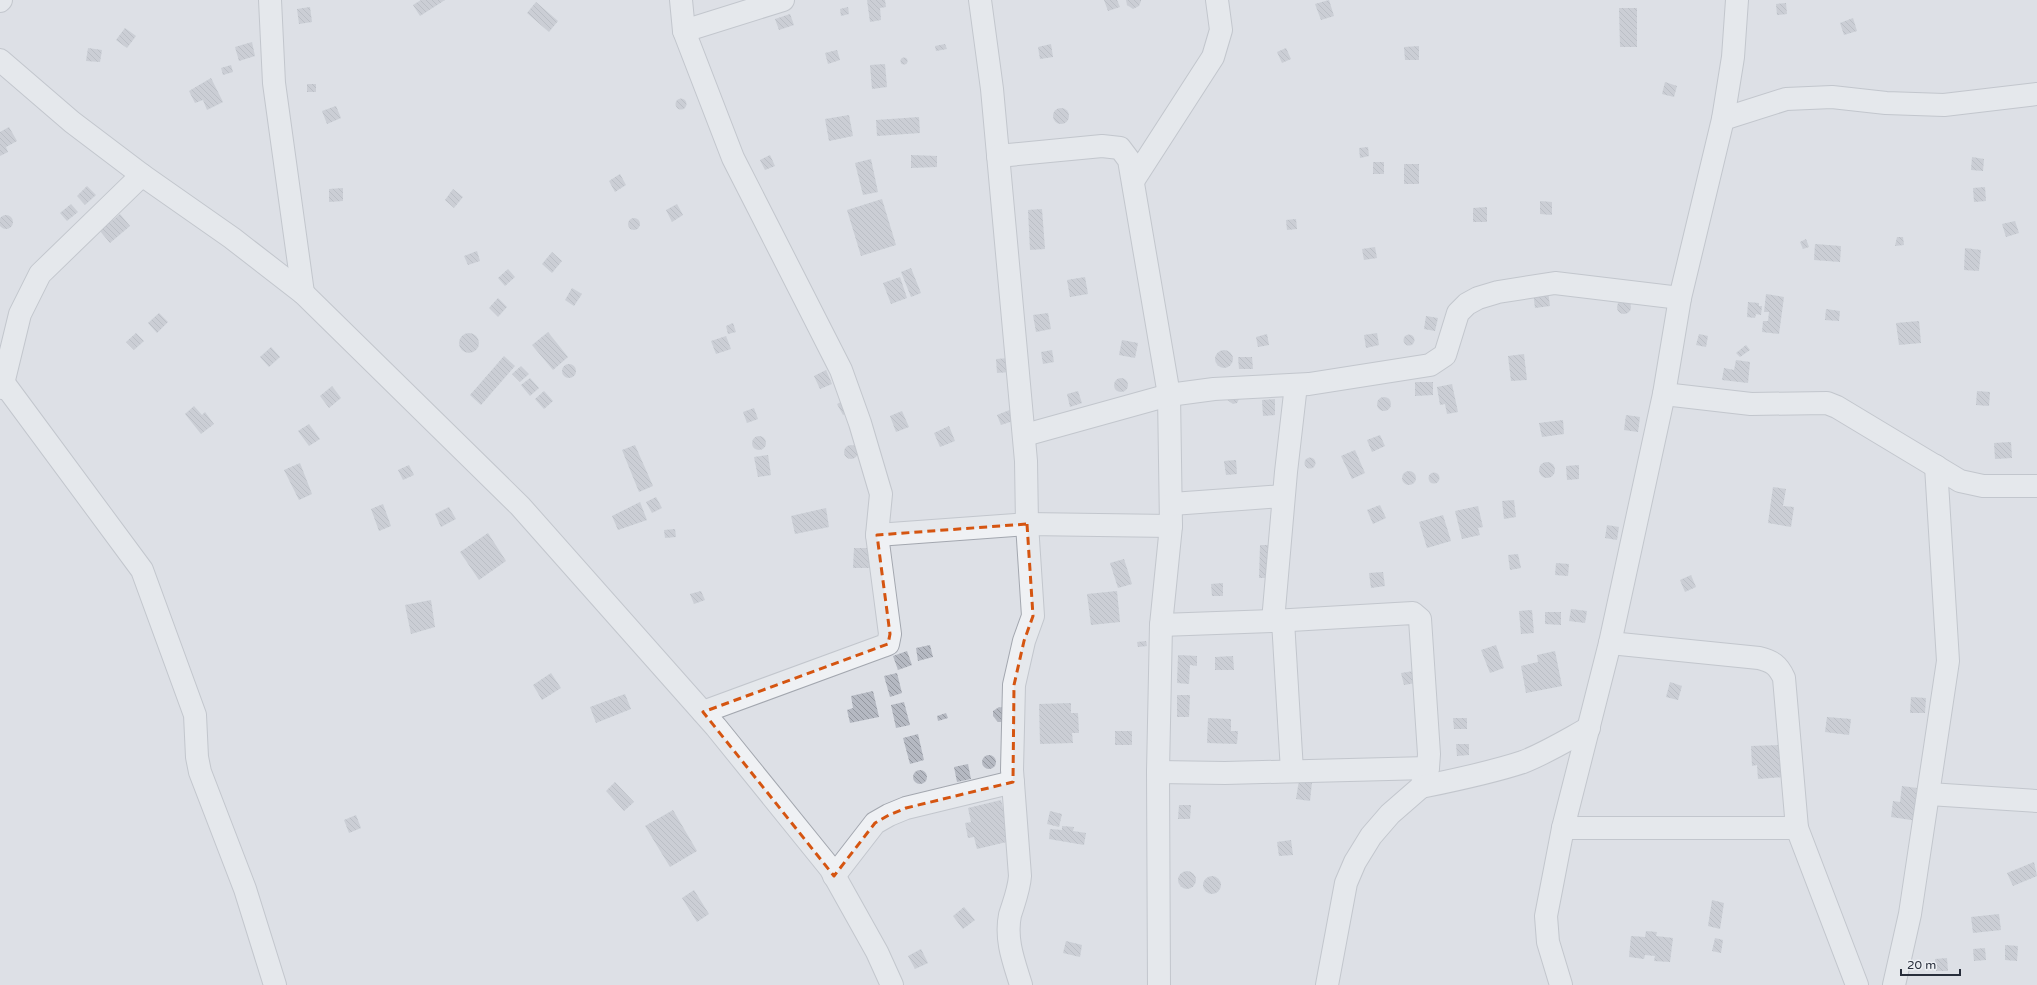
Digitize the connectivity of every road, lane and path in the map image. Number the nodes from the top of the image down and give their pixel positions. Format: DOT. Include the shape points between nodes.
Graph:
graph roads {
  1 [pos="270,0"];
  2 [pos="681,0"];
  3 [pos="783,0"];
  4 [pos="980,0"];
  5 [pos="1217,0"];
  6 [pos="1737,0"];
  7 [pos="684,31"];
  8 [pos="0,60"];
  9 [pos="2037,94"];
  10 [pos="1723,119"];
  11 [pos="998,156"];
  12 [pos="142,175"];
  13 [pos="1133,182"];
  14 [pos="303,293"];
  15 [pos="1680,298"];
  16 [pos="1,385"];
  17 [pos="1296,385"];
  18 [pos="1664,394"];
  19 [pos="1169,395"];
  20 [pos="1025,435"];
  21 [pos="1936,466"];
  22 [pos="2037,486"];
  23 [pos="1283,496"];
  24 [pos="1172,504"];
  25 [pos="1027,524"];
  26 [pos="1171,526"];
  27 [pos="877,535"];
  28 [pos="1278,621"];
  29 [pos="1161,625"];
  30 [pos="1610,643"];
  31 [pos="703,712"];
  32 [pos="1589,728"];
  33 [pos="1292,771"];
  34 [pos="1158,772"];
  35 [pos="1424,778"];
  36 [pos="1013,782"];
  37 [pos="1929,794"];
  38 [pos="2037,801"];
  39 [pos="1563,828"];
  40 [pos="1797,828"];
  41 [pos="834,876"];
  42 [pos="275,985"];
  43 [pos="892,985"];
  44 [pos="1021,985"];
  45 [pos="1159,985"];
  46 [pos="1327,985"];
  47 [pos="1561,985"];
  48 [pos="1857,985"];
  49 [pos="1894,985"];
  1 -- 14 [label="street" via="274,83"];
  2 -- 7 [label="street"];
  3 -- 7 [label="street"];
  4 -- 11 [label="street"];
  5 -- 13 [label="street" via="1221,30 1213,57"];
  6 -- 10 [label="street" via="1733,57"];
  7 -- 27 [label="street" via="733,158 841,370 880,488"];
  8 -- 12 [label="street" via="72,122"];
  9 -- 10 [label="street" via="1944,105 1886,103 1832,97 1786,99"];
  10 -- 15 [label="street"];
  11 -- 13 [label="street" via="1102,146 1120,148 1129,160"];
  11 -- 20 [label="street"];
  12 -- 14 [label="street" via="232,238"];
  12 -- 16 [label="street" via="40,274 20,314"];
  13 -- 19 [label="street"];
  14 -- 31 [label="street" via="520,506"];
  15 -- 17 [label="street" via="1555,283 1498,292 1478,298 1458,313 1445,355 1430,365"];
  15 -- 18 [label="street"];
  16 -- 42 [label="street" via="142,570 195,715 200,772 245,889"];
  17 -- 19 [label="street"];
  17 -- 23 [label="street"];
  18 -- 21 [label="street" via="1751,404 1827,403"];
  18 -- 30 [label="street"];
  19 -- 20 [label="street"];
  19 -- 24 [label="street"];
  20 -- 25 [label="street"];
  21 -- 22 [label="street" via="1971,485"];
  21 -- 37 [label="street" via="1948,661"];
  23 -- 24 [label="street"];
  23 -- 28 [label="street"];
  24 -- 26 [label="street"];
  25 -- 26 [label="street"];
  25 -- 27 [label="street"];
  25 -- 36 [label="street" via="1033,616 1024,641 1014,685"];
  26 -- 29 [label="street"];
  27 -- 31 [label="street" via="890,634 888,644"];
  28 -- 29 [label="street"];
  28 -- 33 [label="street"];
  28 -- 35 [label="street" via="1412,613 1418,616 1421,623 1429,754"];
  29 -- 34 [label="street"];
  30 -- 32 [label="street"];
  30 -- 40 [label="street" via="1758,658 1775,664 1784,678"];
  31 -- 41 [label="street"];
  32 -- 35 [label="street" via="1524,761 1495,770"];
  32 -- 39 [label="street"];
  33 -- 34 [label="street"];
  33 -- 35 [label="street"];
  34 -- 45 [label="street"];
  35 -- 46 [label="street" via="1371,836 1355,862 1346,883"];
  36 -- 41 [label="street" via="906,808 889,815 876,823"];
  36 -- 44 [label="street" via="1020,876 1008,936"];
  37 -- 38 [label="street"];
  37 -- 49 [label="street" via="1910,914"];
  39 -- 40 [label="street"];
  39 -- 47 [label="street" via="1546,916 1548,942"];
  40 -- 48 [label="street"];
  41 -- 43 [label="street" via="877,952"];
}
